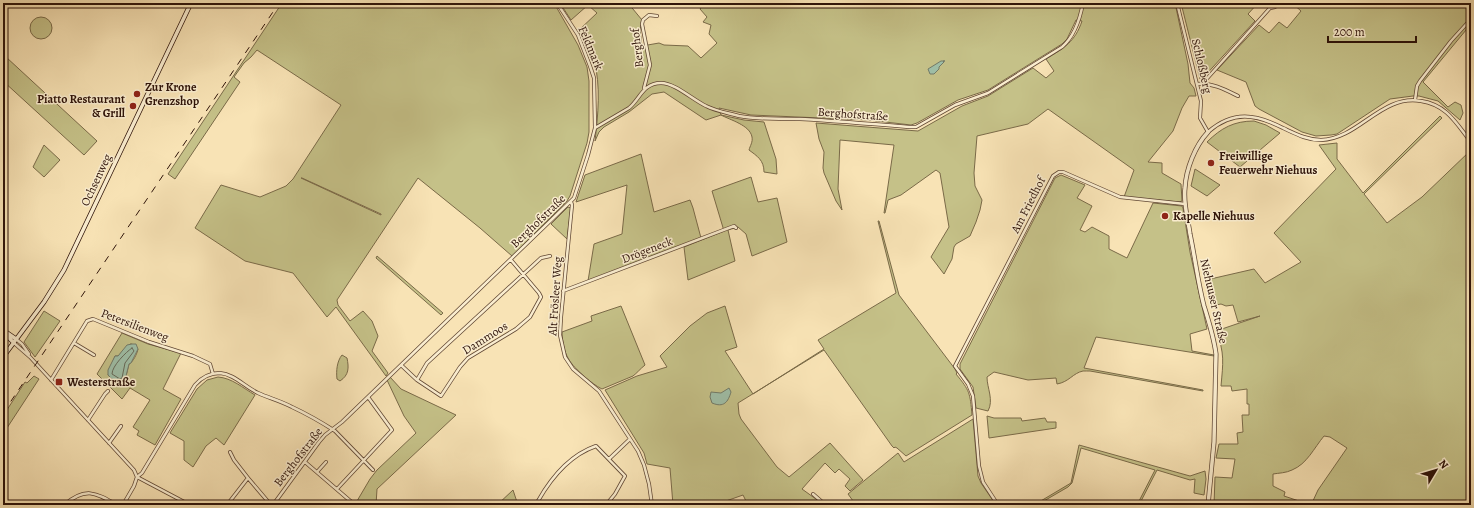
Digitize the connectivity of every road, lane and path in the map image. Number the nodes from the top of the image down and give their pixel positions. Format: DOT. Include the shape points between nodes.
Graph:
graph roads {
  1 [pos="190,3"];
  2 [pos="557,3"];
  3 [pos="1084,3"];
  4 [pos="1177,3"];
  5 [pos="1271,3"];
  6 [pos="1280,3"];
  7 [pos="1270,8"];
  8 [pos="657,16"];
  9 [pos="1471,19"];
  10 [pos="1203,83"];
  11 [pos="1197,84"];
  12 [pos="644,89"];
  13 [pos="1238,96"];
  14 [pos="1415,100"];
  15 [pos="595,128"];
  16 [pos="1208,132"];
  17 [pos="1471,142"];
  18 [pos="571,202"];
  19 [pos="1186,204"];
  20 [pos="736,228"];
  21 [pos="550,256"];
  22 [pos="511,260"];
  23 [pos="524,274"];
  24 [pos="564,291"];
  25 [pos="3,331"];
  26 [pos="15,341"];
  27 [pos="74,344"];
  28 [pos="94,355"];
  29 [pos="3,357"];
  30 [pos="401,365"];
  31 [pos="213,374"];
  32 [pos="51,380"];
  33 [pos="417,380"];
  34 [pos="108,391"];
  35 [pos="368,396"];
  36 [pos="88,420"];
  37 [pos="121,426"];
  38 [pos="332,429"];
  39 [pos="630,439"];
  40 [pos="109,443"];
  41 [pos="230,452"];
  42 [pos="609,459"];
  43 [pos="363,460"];
  44 [pos="305,462"];
  45 [pos="326,462"];
  46 [pos="373,470"];
  47 [pos="317,472"];
  48 [pos="138,477"];
  49 [pos="248,478"];
  50 [pos="337,489"];
  51 [pos="813,494"];
  52 [pos="64,505"];
  53 [pos="117,505"];
  54 [pos="123,505"];
  55 [pos="190,505"];
  56 [pos="227,505"];
  57 [pos="272,505"];
  58 [pos="355,505"];
  59 [pos="539,505"];
  60 [pos="606,505"];
  61 [pos="652,505"];
  62 [pos="823,505"];
  63 [pos="998,505"];
  64 [pos="1208,505"];
  1 -- 26 [label="main road, Ochsenweg" via="72,255 56,283"];
  2 -- 15 [label="street, Feldmark" via="578,35 594,78"];
  3 -- 12 [label="street, Berghofstraße" via="1074,32 1062,46 988,93 955,105 916,127 740,116 712,109 666,83 658,83"];
  4 -- 11 [label="street, Schloßberg"];
  5 -- 7 [label="street"];
  6 -- 7 [label="street"];
  7 -- 10 [label="street"];
  8 -- 12 [label="street, Berghof" via="649,15 642,24 650,65"];
  9 -- 14 [label="street" via="1420,81"];
  10 -- 11 [label="street"];
  10 -- 13 [label="street"];
  11 -- 16 [label="street, Schloßberg" via="1201,101 1200,118"];
  12 -- 15 [label="street" via="633,105"];
  14 -- 16 [label="street" via="1391,105 1350,131 1328,139 1305,138 1267,120 1247,116 1224,120"];
  14 -- 17 [label="street" via="1433,104 1447,112"];
  15 -- 18 [label="street, Berghofstraße" via="580,181"];
  16 -- 19 [label="main road, Niehuuser Straße" via="1198,145 1189,170 1185,188"];
  18 -- 22 [label="street, Berghofstraße"];
  18 -- 24 [label="street, Alt Frösleer Weg"];
  19 -- 63 [label="street, Am Friedhof" via="1120,197 1063,172 1055,173 955,366 973,396 981,477"];
  19 -- 64 [label="main road, Niehuuser Straße" via="1200,288 1216,354 1214,442"];
  20 -- 24 [label="street, Drögeneck" via="734,226"];
  21 -- 23 [label="street, Dammoos" via="541,258"];
  22 -- 23 [label="street, Dammoos"];
  22 -- 30 [label="street, Berghofstraße"];
  23 -- 33 [label="street, Dammoos" via="427,363"];
  23 -- 33 [label="street, Dammoos" via="541,297 530,317 516,330 468,358 441,396"];
  24 -- 39 [label="street, Alt Frösleer Weg" via="560,334 565,357 573,369 599,391"];
  25 -- 26 [label="main road"];
  26 -- 29 [label="main road, Ochsenweg"];
  26 -- 32 [label="street"];
  27 -- 28 [label="street"];
  27 -- 31 [label="street, Petersilienweg" via="87,321 93,319 149,342 193,356 210,364"];
  27 -- 32 [label="street, Petersilienweg"];
  30 -- 33 [label="street, Dammoos"];
  30 -- 35 [label="street, Berghofstraße"];
  31 -- 38 [label="street" via="232,377 257,393 293,407"];
  31 -- 48 [label="street" via="203,377 195,385"];
  32 -- 36 [label="street"];
  34 -- 36 [label="street"];
  35 -- 38 [label="street, Berghofstraße"];
  35 -- 43 [label="street" via="392,430"];
  36 -- 40 [label="street"];
  37 -- 40 [label="street"];
  38 -- 43 [label="street"];
  38 -- 44 [label="street, Berghofstraße"];
  39 -- 42 [label="street"];
  39 -- 61 [label="street, Alt Frösleer Weg" via="641,457"];
  40 -- 48 [label="street"];
  41 -- 49 [label="street"];
  42 -- 59 [label="street" via="596,446 575,458 550,483 538,501"];
  42 -- 60 [label="street" via="625,476"];
  43 -- 46 [label="street"];
  43 -- 50 [label="street"];
  44 -- 47 [label="street"];
  44 -- 57 [label="street, Berghofstraße"];
  45 -- 47 [label="street"];
  47 -- 50 [label="street"];
  48 -- 54 [label="street"];
  48 -- 55 [label="street"];
  49 -- 56 [label="street"];
  49 -- 57 [label="street"];
  50 -- 58 [label="street"];
  51 -- 62 [label="street"];
  52 -- 53 [label="street" via="76,496 89,493"];
}
